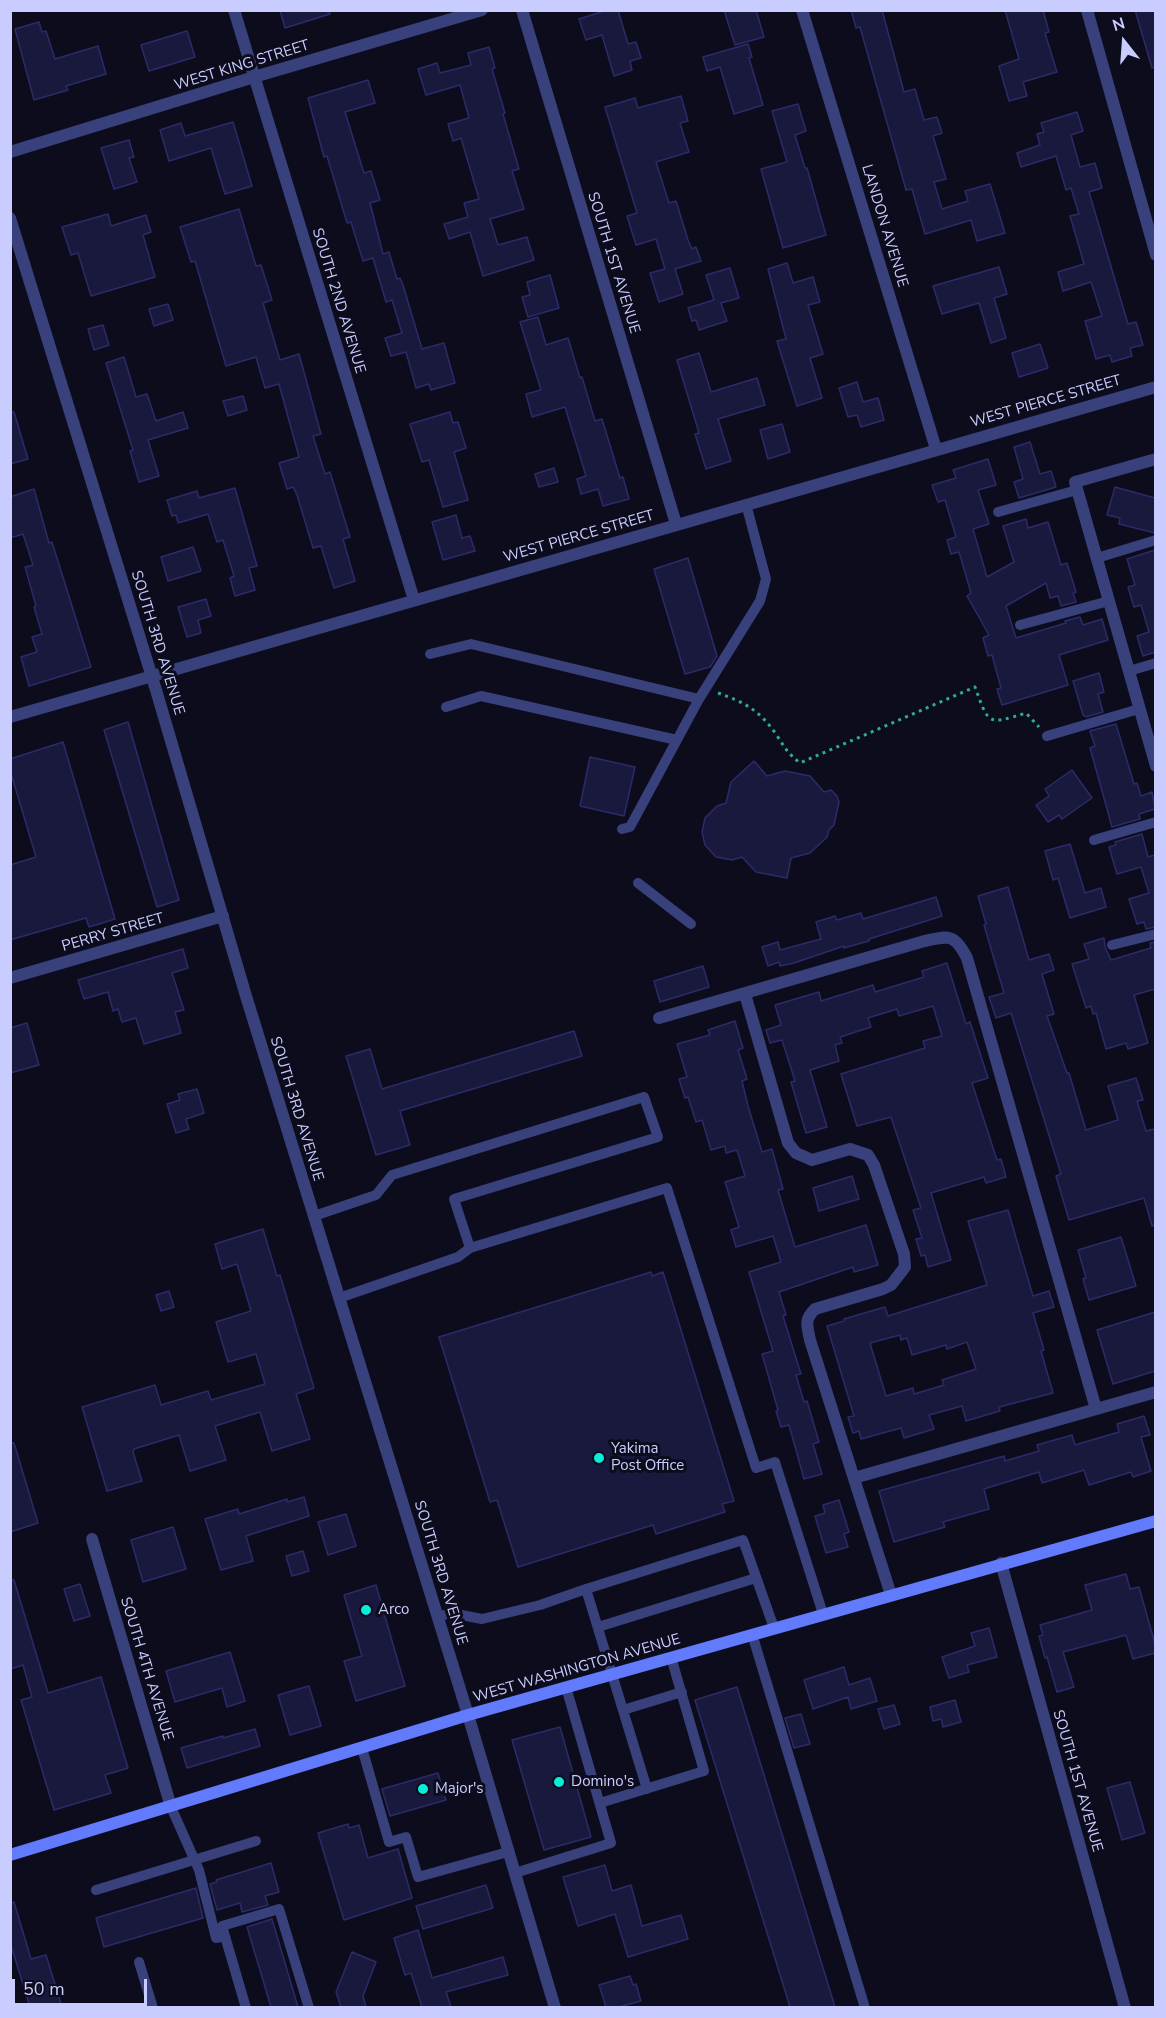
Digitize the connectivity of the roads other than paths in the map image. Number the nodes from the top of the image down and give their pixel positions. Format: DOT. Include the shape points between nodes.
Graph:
graph roads {
  1 [pos="234,10"];
  2 [pos="482,10"];
  3 [pos="522,10"];
  4 [pos="802,10"];
  5 [pos="1087,10"];
  6 [pos="254,77"];
  7 [pos="10,152"];
  8 [pos="10,218"];
  9 [pos="1155,255"];
  10 [pos="1155,387"];
  11 [pos="936,449"];
  12 [pos="1155,459"];
  13 [pos="1077,489"];
  14 [pos="746,504"];
  15 [pos="998,512"];
  16 [pos="676,524"];
  17 [pos="1155,540"];
  18 [pos="1097,558"];
  19 [pos="414,600"];
  20 [pos="1109,601"];
  21 [pos="1020,625"];
  22 [pos="430,654"];
  23 [pos="1155,663"];
  24 [pos="1129,671"];
  25 [pos="151,675"];
  26 [pos="699,699"];
  27 [pos="446,707"];
  28 [pos="1139,708"];
  29 [pos="10,717"];
  30 [pos="1047,736"];
  31 [pos="676,740"];
  32 [pos="1155,766"];
  33 [pos="1155,822"];
  34 [pos="622,829"];
  35 [pos="1094,840"];
  36 [pos="638,883"];
  37 [pos="223,916"];
  38 [pos="691,924"];
  39 [pos="1155,934"];
  40 [pos="1112,945"];
  41 [pos="10,978"];
  42 [pos="745,994"];
  43 [pos="658,1018"];
  44 [pos="314,1216"];
  45 [pos="470,1248"];
  46 [pos="339,1298"];
  47 [pos="1155,1392"];
  48 [pos="1096,1408"];
  49 [pos="854,1478"];
  50 [pos="1155,1521"];
  51 [pos="92,1539"];
  52 [pos="1001,1563"];
  53 [pos="756,1578"];
  54 [pos="586,1589"];
  55 [pos="891,1595"];
  56 [pos="822,1614"];
  57 [pos="437,1617"];
  58 [pos="598,1627"];
  59 [pos="774,1628"];
  60 [pos="752,1634"];
  61 [pos="672,1657"];
  62 [pos="613,1674"];
  63 [pos="566,1688"];
  64 [pos="681,1692"];
  65 [pos="623,1710"];
  66 [pos="468,1715"];
  67 [pos="363,1748"];
  68 [pos="647,1789"];
  69 [pos="600,1803"];
  70 [pos="171,1807"];
  71 [pos="256,1841"];
  72 [pos="508,1852"];
  73 [pos="10,1855"];
  74 [pos="194,1860"];
  75 [pos="515,1873"];
  76 [pos="96,1890"];
  77 [pos="225,1936"];
  78 [pos="139,1962"];
  79 [pos="153,2007"];
  80 [pos="246,2007"];
  81 [pos="309,2007"];
  82 [pos="555,2007"];
  83 [pos="865,2007"];
  84 [pos="1125,2007"];
  1 -- 6 [label="street, SOUTH 2ND AVENUE"];
  2 -- 6 [label="street, WEST KING STREET"];
  3 -- 16 [label="street, SOUTH 1ST AVENUE"];
  4 -- 11 [label="street, LANDON AVENUE"];
  5 -- 9 [label="street"];
  6 -- 7 [label="street, WEST KING STREET"];
  6 -- 19 [label="street, SOUTH 2ND AVENUE"];
  8 -- 25 [label="street, SOUTH 3RD AVENUE"];
  10 -- 11 [label="street, WEST PIERCE STREET"];
  11 -- 14 [label="street, WEST PIERCE STREET"];
  12 -- 13 [label="street" via="1075,482"];
  13 -- 15 [label="lane"];
  13 -- 18 [label="street"];
  14 -- 16 [label="street, WEST PIERCE STREET"];
  14 -- 26 [label="lane" via="766,579 760,601"];
  16 -- 19 [label="street, WEST PIERCE STREET"];
  17 -- 18 [label="lane"];
  18 -- 20 [label="street"];
  19 -- 25 [label="street, WEST PIERCE STREET"];
  20 -- 21 [label="lane"];
  20 -- 24 [label="street"];
  22 -- 26 [label="lane" via="471,644"];
  23 -- 24 [label="lane"];
  24 -- 28 [label="street"];
  25 -- 29 [label="street, WEST PIERCE STREET"];
  25 -- 37 [label="street, SOUTH 3RD AVENUE"];
  26 -- 31 [label="lane"];
  27 -- 31 [label="lane" via="481,696"];
  28 -- 30 [label="lane"];
  28 -- 32 [label="street"];
  31 -- 34 [label="lane" via="630,827"];
  33 -- 35 [label="lane"];
  36 -- 38 [label="lane"];
  37 -- 41 [label="street, PERRY STREET"];
  37 -- 44 [label="street, SOUTH 3RD AVENUE"];
  39 -- 40 [label="lane"];
  42 -- 43 [label="street"];
  42 -- 48 [label="street" via="921,942 952,938 960,943"];
  42 -- 49 [label="street" via="788,1143 796,1153 812,1160 850,1149 868,1155 904,1254 905,1267 891,1285 815,1310 806,1324"];
  44 -- 45 [label="lane" via="376,1195 392,1175 644,1097 658,1137 454,1199"];
  44 -- 46 [label="street, SOUTH 3RD AVENUE"];
  45 -- 46 [label="lane" via="458,1257"];
  45 -- 56 [label="lane" via="667,1188 756,1468 775,1462"];
  46 -- 57 [label="street, SOUTH 3RD AVENUE"];
  47 -- 48 [label="street"];
  48 -- 49 [label="street"];
  49 -- 55 [label="street"];
  50 -- 52 [label="main road, WEST WASHINGTON AVENUE"];
  51 -- 70 [label="street, SOUTH 4TH AVENUE"];
  52 -- 55 [label="main road, WEST WASHINGTON AVENUE"];
  52 -- 84 [label="street, SOUTH 1ST AVENUE"];
  53 -- 54 [label="lane" via="743,1540"];
  53 -- 58 [label="lane"];
  53 -- 59 [label="lane"];
  54 -- 57 [label="lane" via="482,1619 451,1613"];
  54 -- 58 [label="lane"];
  55 -- 56 [label="main road, WEST WASHINGTON AVENUE"];
  56 -- 59 [label="main road, WEST WASHINGTON AVENUE"];
  57 -- 66 [label="street, SOUTH 3RD AVENUE"];
  58 -- 62 [label="lane"];
  59 -- 60 [label="main road, WEST WASHINGTON AVENUE"];
  60 -- 61 [label="main road, WEST WASHINGTON AVENUE"];
  60 -- 83 [label="lane"];
  61 -- 62 [label="main road, WEST WASHINGTON AVENUE"];
  61 -- 64 [label="lane"];
  62 -- 63 [label="main road, WEST WASHINGTON AVENUE"];
  62 -- 65 [label="lane"];
  63 -- 66 [label="main road, WEST WASHINGTON AVENUE"];
  63 -- 69 [label="lane"];
  64 -- 65 [label="lane"];
  64 -- 68 [label="lane" via="704,1772"];
  65 -- 68 [label="lane"];
  66 -- 67 [label="main road, WEST WASHINGTON AVENUE"];
  66 -- 72 [label="street, SOUTH 3RD AVENUE"];
  67 -- 70 [label="main road, WEST WASHINGTON AVENUE"];
  67 -- 72 [label="lane" via="389,1842 406,1837 418,1877"];
  68 -- 69 [label="lane"];
  69 -- 75 [label="lane" via="611,1843"];
  70 -- 73 [label="main road, WEST WASHINGTON AVENUE"];
  70 -- 74 [label="lane"];
  71 -- 74 [label="lane"];
  72 -- 75 [label="street, SOUTH 3RD AVENUE"];
  74 -- 76 [label="lane"];
  74 -- 77 [label="lane" via="216,1938"];
  75 -- 82 [label="street, SOUTH 3RD AVENUE"];
  77 -- 80 [label="lane"];
  77 -- 81 [label="lane" via="222,1926 279,1909"];
  78 -- 79 [label="lane"];
}
